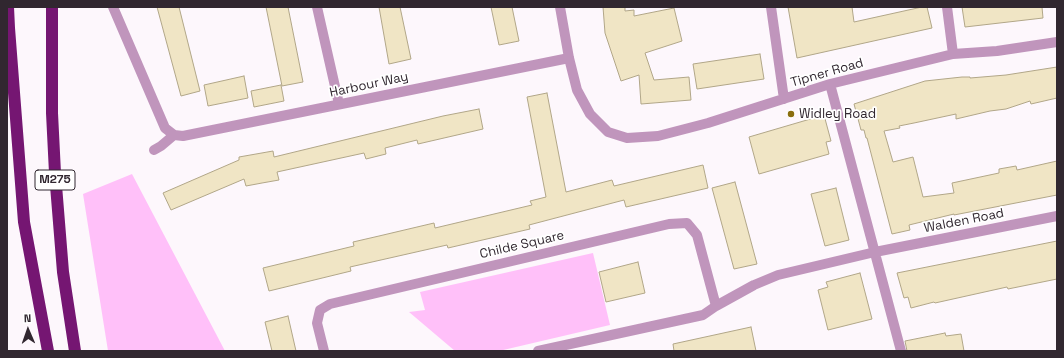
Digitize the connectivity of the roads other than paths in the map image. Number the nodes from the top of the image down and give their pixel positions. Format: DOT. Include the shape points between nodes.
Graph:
graph roads {
  1 [pos="8,7"];
  2 [pos="52,7"];
  3 [pos="113,7"];
  4 [pos="317,7"];
  5 [pos="560,7"];
  6 [pos="771,7"];
  7 [pos="946,7"];
  8 [pos="1057,42"];
  9 [pos="953,54"];
  10 [pos="569,58"];
  11 [pos="830,84"];
  12 [pos="784,99"];
  13 [pos="339,104"];
  14 [pos="174,135"];
  15 [pos="154,150"];
  16 [pos="1057,216"];
  17 [pos="875,252"];
  18 [pos="716,306"];
  19 [pos="48,351"];
  20 [pos="75,351"];
  21 [pos="324,351"];
  22 [pos="538,351"];
  23 [pos="901,351"];
  1 -- 19 [label="highway, M275" via="24,222"];
  2 -- 20 [label="highway, M275" via="55,173 63,272"];
  3 -- 14 [label="street" via="165,128"];
  4 -- 13 [label="street"];
  5 -- 10 [label="street"];
  6 -- 12 [label="street"];
  7 -- 9 [label="street"];
  8 -- 9 [label="street, Tipner Road" via="997,51"];
  9 -- 11 [label="street, Tipner Road"];
  10 -- 12 [label="street, Tipner Road" via="577,90 590,114 608,132 627,138 658,136"];
  10 -- 13 [label="street, Harbour Way"];
  11 -- 12 [label="street, Tipner Road"];
  11 -- 17 [label="street"];
  13 -- 14 [label="street, Harbour Way" via="188,136"];
  14 -- 15 [label="street"];
  16 -- 17 [label="street, Walden Road"];
  17 -- 18 [label="street" via="778,274"];
  17 -- 23 [label="street"];
  18 -- 21 [label="street, Childe Square" via="697,235 687,223 669,224 330,304 320,310 317,323"];
  18 -- 22 [label="street" via="703,315"];
}
